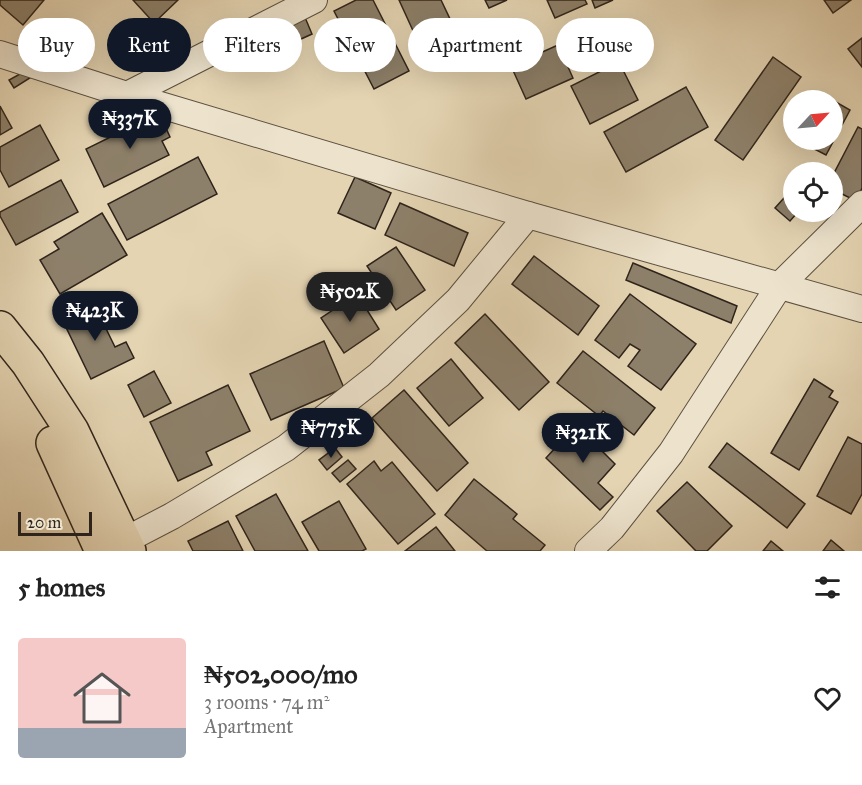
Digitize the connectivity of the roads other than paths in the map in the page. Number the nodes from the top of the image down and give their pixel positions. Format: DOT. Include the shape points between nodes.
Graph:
graph roads {
  1 [pos="314,0"];
  2 [pos="0,54"];
  3 [pos="127,95"];
  4 [pos="862,204"];
  5 [pos="528,215"];
  6 [pos="780,285"];
  7 [pos="862,309"];
  8 [pos="0,328"];
  9 [pos="0,365"];
  10 [pos="114,548"];
  11 [pos="588,551"];
  1 -- 3 [label="street"];
  2 -- 3 [label="street"];
  3 -- 5 [label="street"];
  4 -- 6 [label="street"];
  5 -- 6 [label="street"];
  5 -- 10 [label="street" via="458,300 379,375 286,448"];
  6 -- 7 [label="street"];
  6 -- 11 [label="street" via="671,453 612,528"];
  8 -- 10 [label="main road" via="72,431"];
  9 -- 10 [label="main road" via="52,440"];
}
